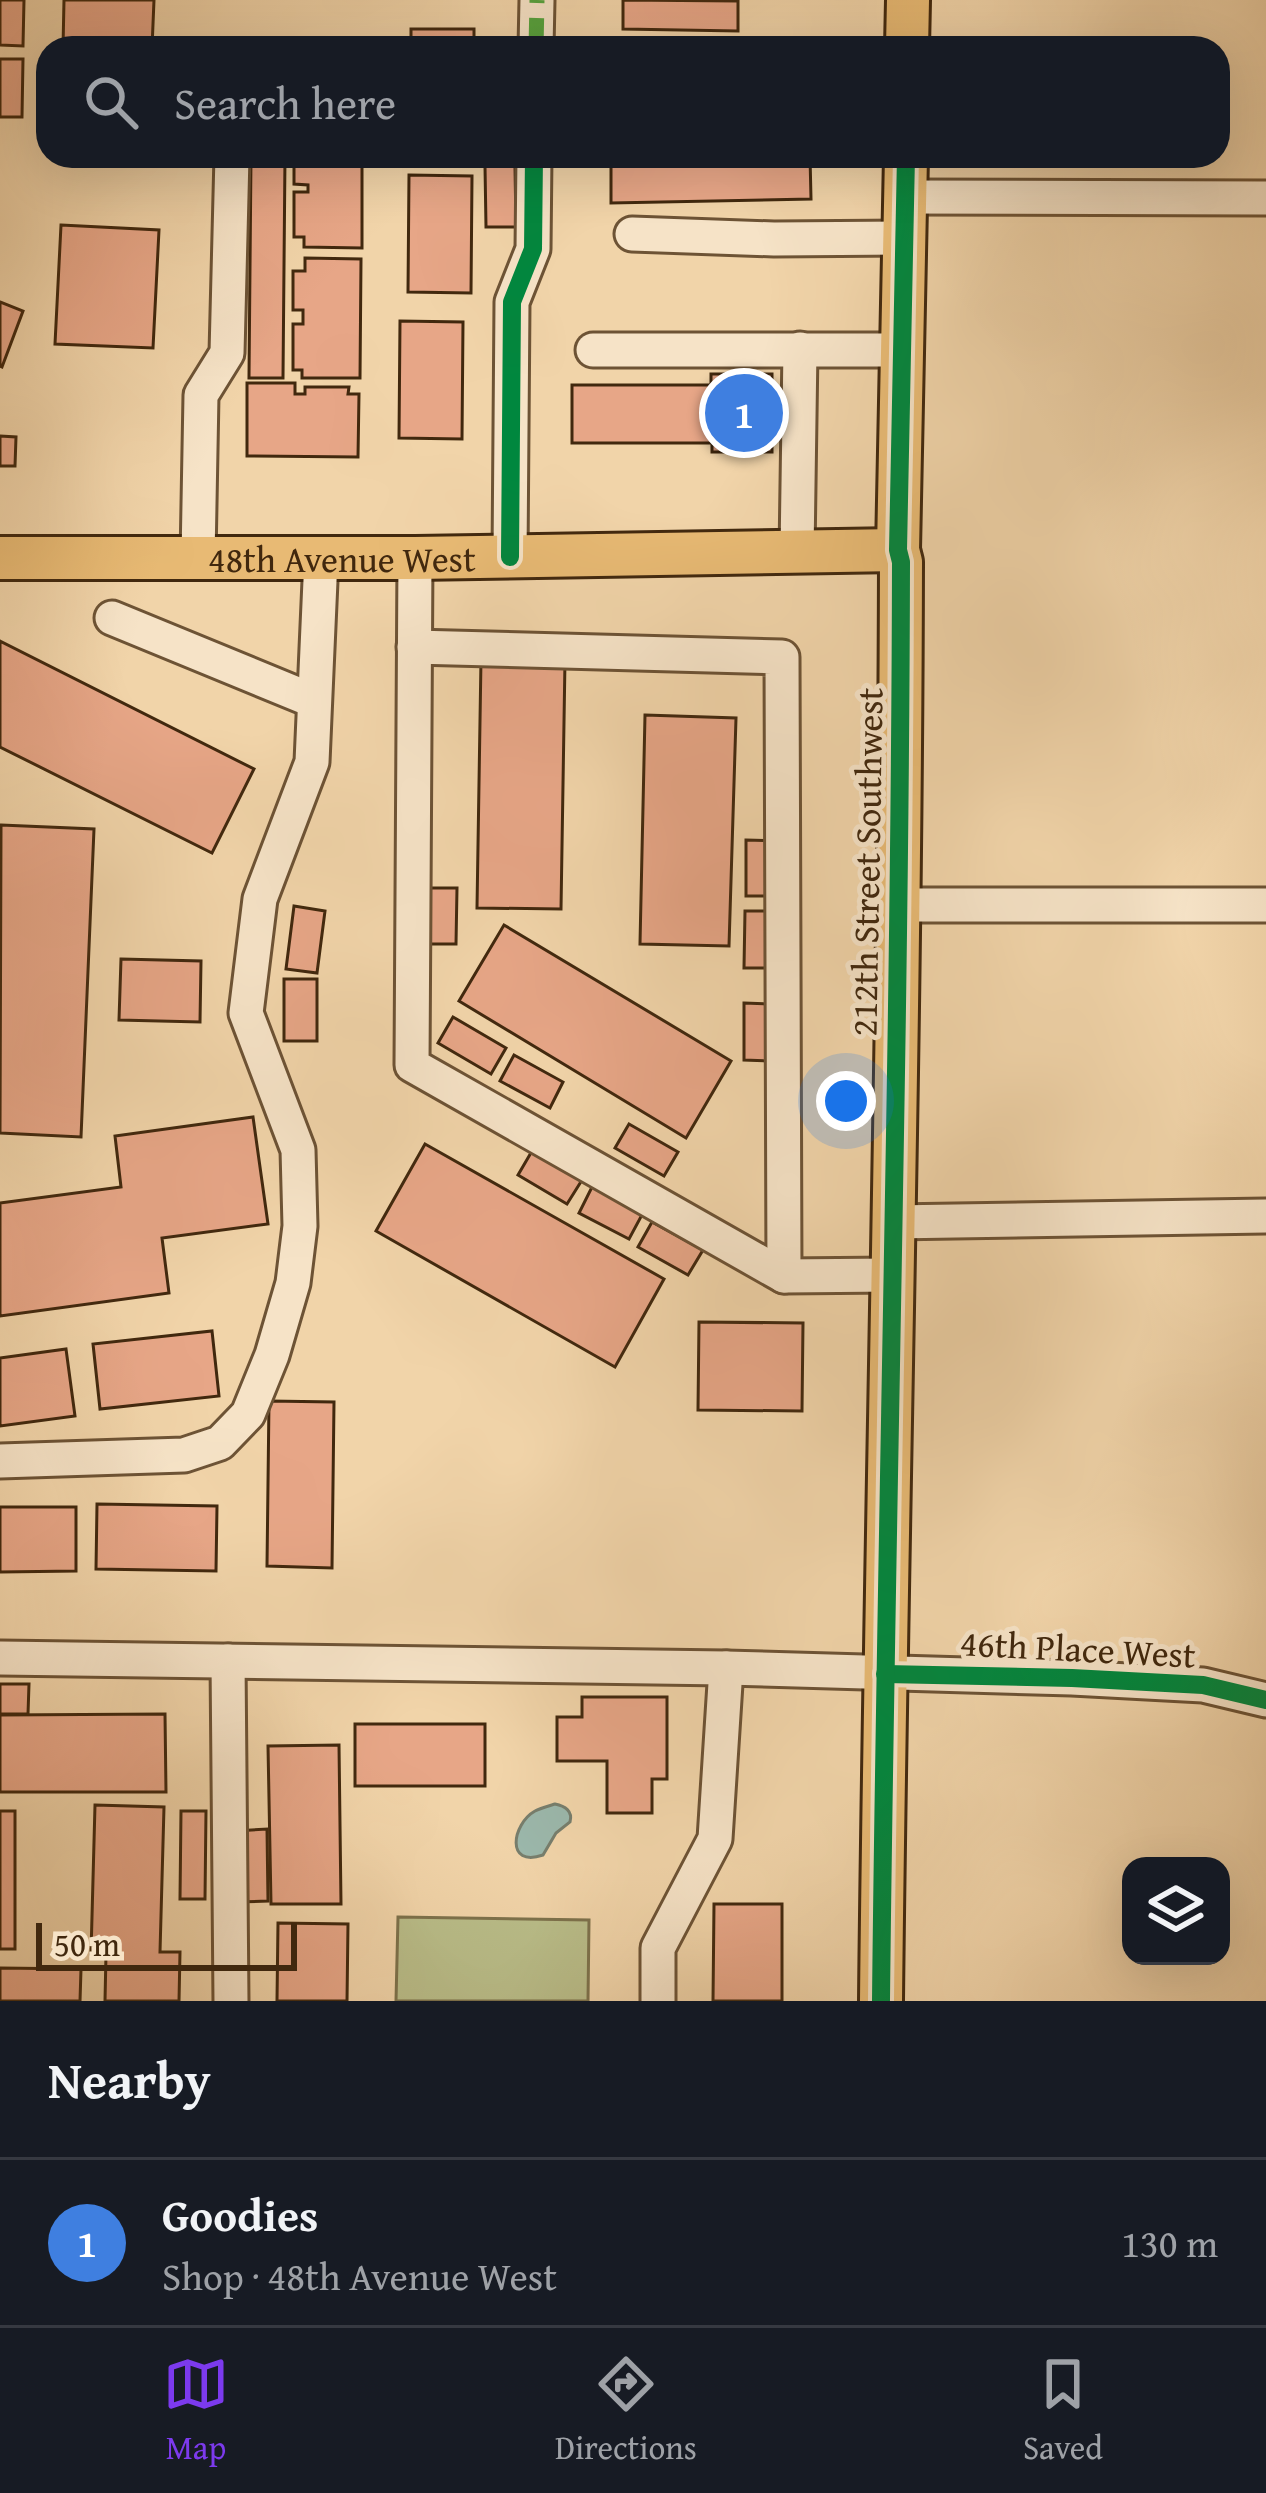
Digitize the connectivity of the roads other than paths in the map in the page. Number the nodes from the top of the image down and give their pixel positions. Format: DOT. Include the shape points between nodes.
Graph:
graph roads {
  1 [pos="537,0"];
  2 [pos="908,0"];
  3 [pos="536,36"];
  4 [pos="907,36"];
  5 [pos="232,168"];
  6 [pos="534,168"];
  7 [pos="905,197"];
  8 [pos="1266,198"];
  9 [pos="632,234"];
  10 [pos="800,349"];
  11 [pos="593,350"];
  12 [pos="902,350"];
  13 [pos="898,550"];
  14 [pos="797,554"];
  15 [pos="510,556"];
  16 [pos="0,557"];
  17 [pos="198,558"];
  18 [pos="321,558"];
  19 [pos="415,558"];
  20 [pos="112,618"];
  21 [pos="414,647"];
  22 [pos="314,700"];
  23 [pos="1266,904"];
  24 [pos="900,905"];
  25 [pos="1266,1216"];
  26 [pos="893,1222"];
  27 [pos="892,1275"];
  28 [pos="784,1276"];
  29 [pos="0,1461"];
  30 [pos="0,1658"];
  31 [pos="228,1661"];
  32 [pos="726,1668"];
  33 [pos="884,1674"];
  34 [pos="1266,1700"];
  35 [pos="231,2001"];
  36 [pos="658,2001"];
  37 [pos="881,2001"];
  1 -- 3 [label="street"];
  2 -- 4 [label="main road"];
  5 -- 17 [label="street" via="227,353 201,395"];
  6 -- 15 [label="street" via="533,249 512,302"];
  7 -- 8 [label="street"];
  7 -- 9 [label="street" via="774,239"];
  7 -- 12 [label="main road, 212th Street Southwest"];
  10 -- 11 [label="street"];
  10 -- 12 [label="street"];
  10 -- 14 [label="street"];
  12 -- 13 [label="main road, 212th Street Southwest"];
  13 -- 14 [label="main road, 48th Avenue West"];
  13 -- 24 [label="main road, 212th Street Southwest"];
  14 -- 15 [label="main road, 48th Avenue West"];
  15 -- 19 [label="main road, 48th Avenue West"];
  16 -- 17 [label="main road, 48th Avenue West"];
  17 -- 18 [label="main road, 48th Avenue West"];
  18 -- 19 [label="main road, 48th Avenue West"];
  18 -- 22 [label="street"];
  19 -- 21 [label="street"];
  20 -- 22 [label="street"];
  21 -- 28 [label="street" via="412,1065"];
  21 -- 28 [label="street" via="782,657"];
  22 -- 29 [label="street" via="312,762 260,899 246,1013 298,1150 300,1226 293,1283 248,1414 220,1443 184,1455"];
  23 -- 24 [label="street"];
  24 -- 26 [label="main road, 212th Street Southwest"];
  25 -- 26 [label="street"];
  26 -- 27 [label="main road, 212th Street Southwest"];
  27 -- 28 [label="street"];
  27 -- 33 [label="main road, 212th Street Southwest"];
  30 -- 31 [label="street, 46th Place West"];
  31 -- 32 [label="street, 46th Place West"];
  31 -- 35 [label="street"];
  32 -- 33 [label="street, 46th Place West"];
  32 -- 36 [label="street" via="715,1839 658,1948"];
  33 -- 34 [label="street, 46th Place West" via="1203,1685"];
  33 -- 37 [label="main road, 212th Street Southwest"];
}
